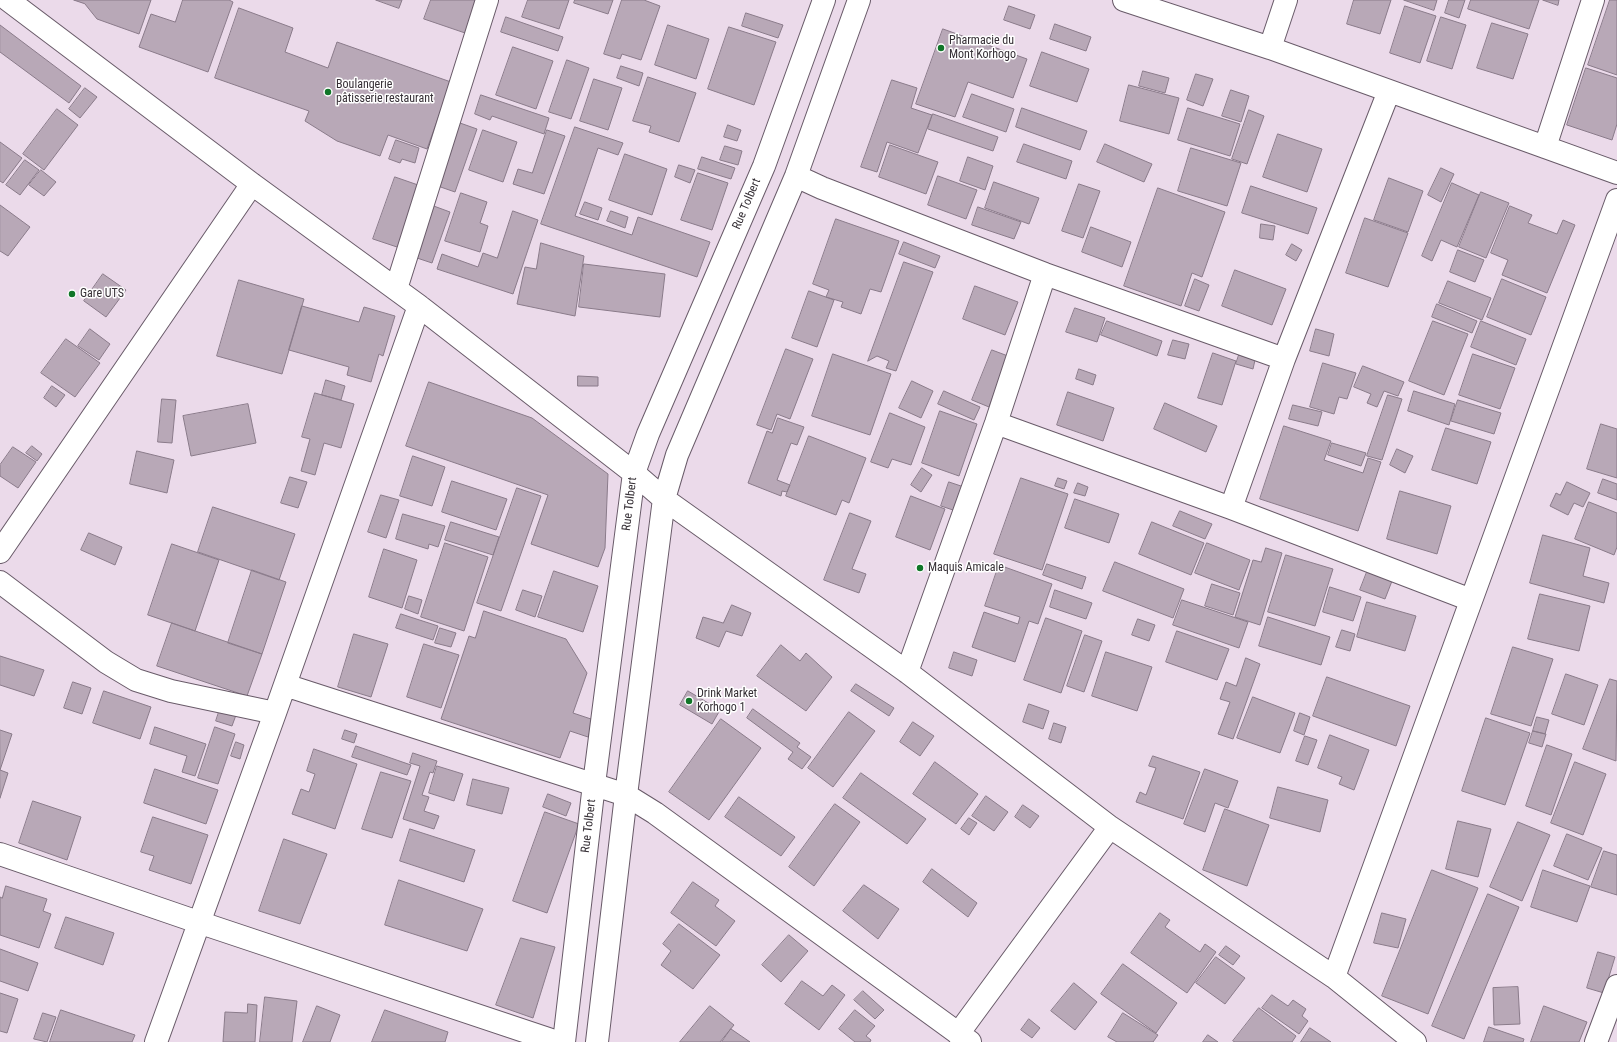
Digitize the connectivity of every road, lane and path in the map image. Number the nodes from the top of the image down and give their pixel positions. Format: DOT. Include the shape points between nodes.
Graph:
graph roads {
  1 [pos="8,0"];
  2 [pos="487,0"];
  3 [pos="824,0"];
  4 [pos="859,0"];
  5 [pos="1124,0"];
  6 [pos="1286,0"];
  7 [pos="1593,0"];
  8 [pos="1270,48"];
  9 [pos="1389,91"];
  10 [pos="1545,147"];
  11 [pos="1617,173"];
  12 [pos="796,176"];
  13 [pos="252,184"];
  14 [pos="1617,200"];
  15 [pos="1045,274"];
  16 [pos="396,289"];
  17 [pos="419,306"];
  18 [pos="1284,359"];
  19 [pos="996,423"];
  20 [pos="634,473"];
  21 [pos="664,499"];
  22 [pos="1231,508"];
  23 [pos="0,552"];
  24 [pos="0,582"];
  25 [pos="1471,600"];
  26 [pos="907,672"];
  27 [pos="285,685"];
  28 [pos="275,712"];
  29 [pos="594,784"];
  30 [pos="626,795"];
  31 [pos="1110,827"];
  32 [pos="0,854"];
  33 [pos="198,922"];
  34 [pos="1334,977"];
  35 [pos="1617,986"];
  36 [pos="964,1038"];
  37 [pos="156,1042"];
  38 [pos="556,1042"];
  39 [pos="564,1042"];
  40 [pos="597,1042"];
  41 [pos="1415,1042"];
  42 [pos="1596,1042"];
  1 -- 13 [label="street"];
  2 -- 16 [label="street"];
  3 -- 20 [label="street, Rue Tolbert" via="764,166 648,434"];
  4 -- 12 [label="street"];
  5 -- 8 [label="street"];
  6 -- 8 [label="street"];
  7 -- 10 [label="street"];
  8 -- 9 [label="street"];
  9 -- 10 [label="street"];
  9 -- 18 [label="street"];
  10 -- 11 [label="street"];
  12 -- 15 [label="street"];
  12 -- 21 [label="street" via="677,455"];
  13 -- 16 [label="street"];
  13 -- 23 [label="street"];
  14 -- 25 [label="street"];
  15 -- 18 [label="street"];
  15 -- 19 [label="street"];
  16 -- 17 [label="street"];
  17 -- 20 [label="street"];
  17 -- 27 [label="street"];
  18 -- 22 [label="street"];
  19 -- 22 [label="street"];
  19 -- 26 [label="street"];
  20 -- 21 [label="street"];
  20 -- 29 [label="street, Rue Tolbert"];
  21 -- 26 [label="street"];
  21 -- 30 [label="street"];
  22 -- 25 [label="street"];
  24 -- 28 [label="street" via="106,662 136,680 170,691"];
  25 -- 34 [label="street"];
  26 -- 31 [label="street"];
  27 -- 28 [label="street"];
  27 -- 29 [label="street"];
  28 -- 33 [label="street"];
  29 -- 30 [label="street"];
  29 -- 39 [label="street, Rue Tolbert"];
  30 -- 36 [label="street" via="655,813"];
  30 -- 40 [label="street"];
  31 -- 34 [label="street"];
  31 -- 36 [label="street"];
  32 -- 33 [label="street"];
  33 -- 37 [label="street"];
  33 -- 38 [label="street"];
  34 -- 41 [label="street"];
  35 -- 42 [label="street"];
}
